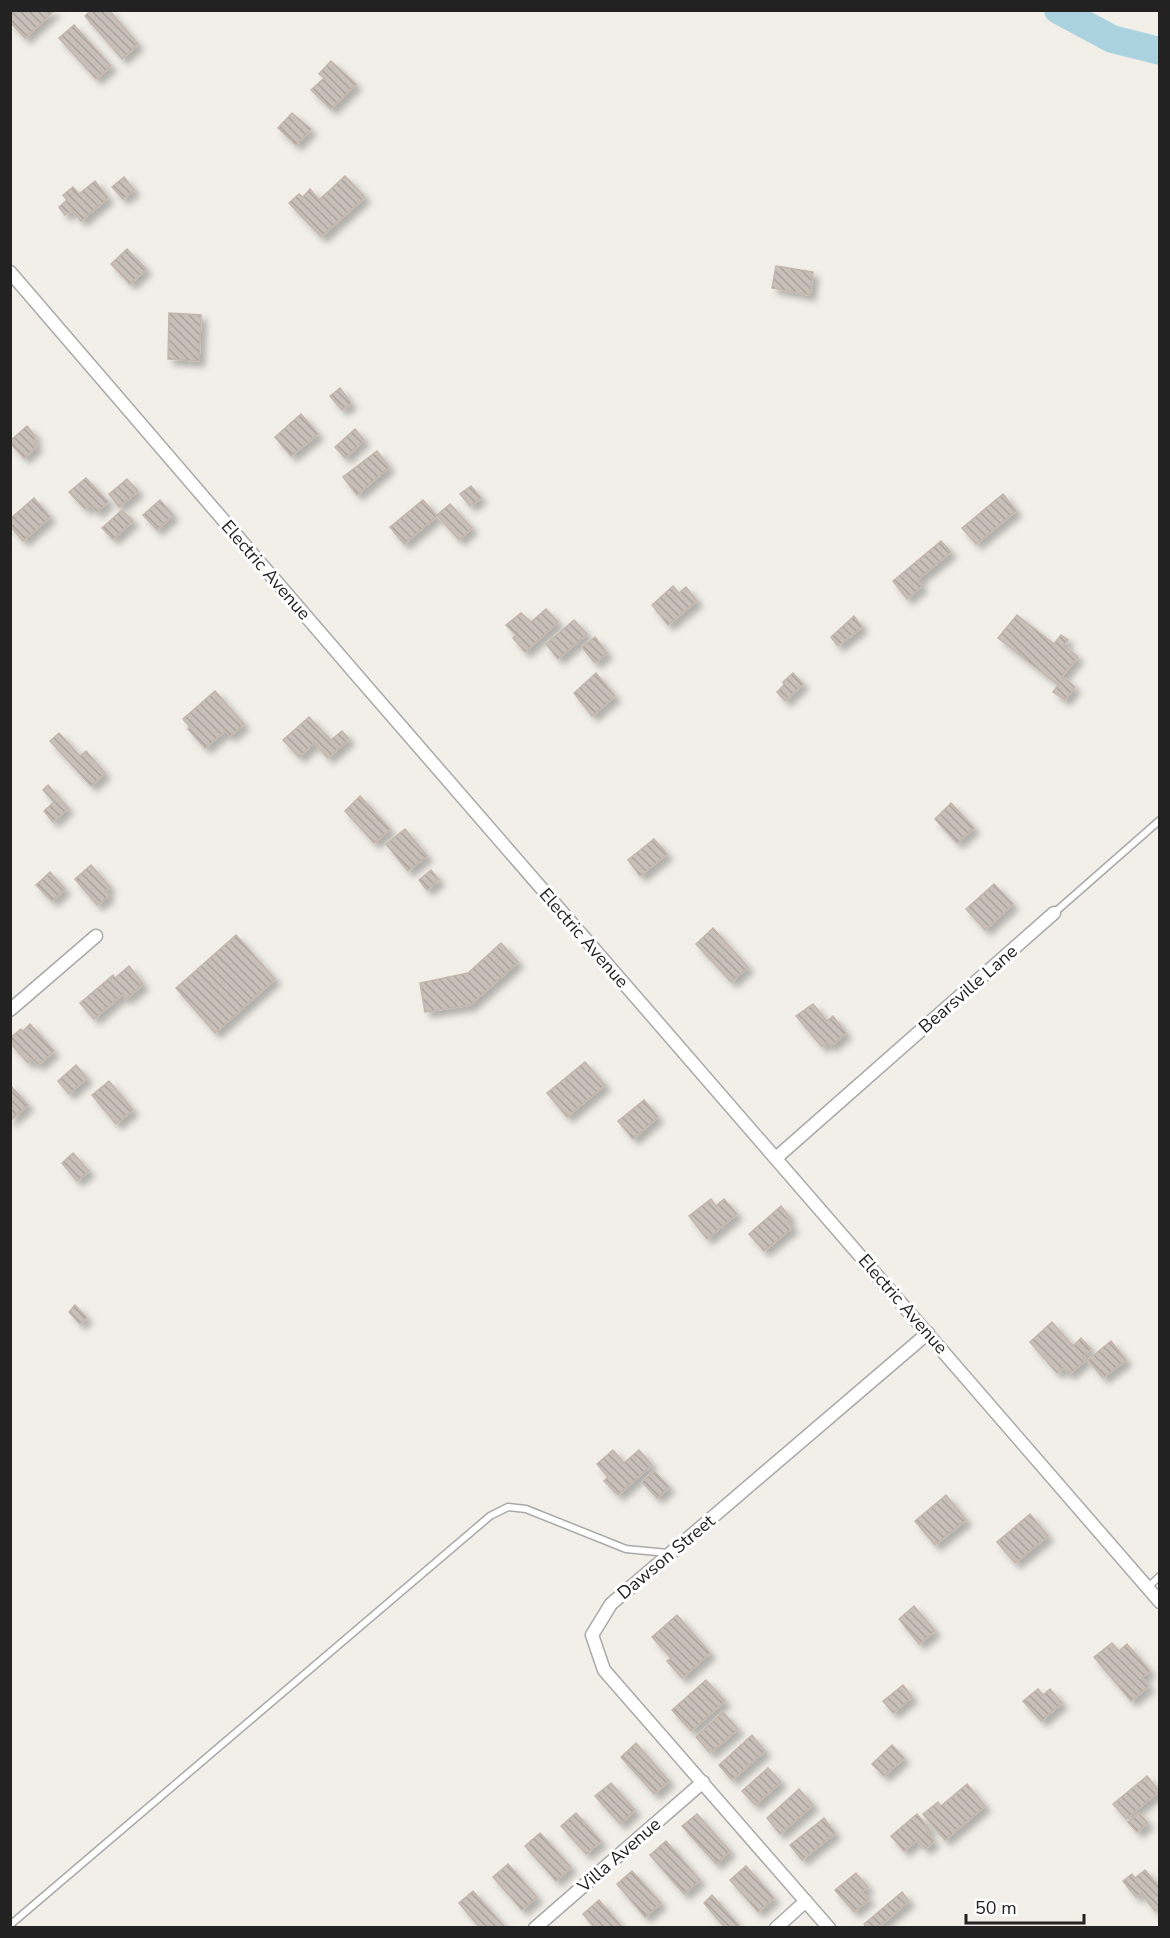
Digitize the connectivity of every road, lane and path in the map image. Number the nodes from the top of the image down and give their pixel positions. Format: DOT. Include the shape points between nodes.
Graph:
graph roads {
  1 [pos="10,272"];
  2 [pos="1160,820"];
  3 [pos="1054,913"];
  4 [pos="96,936"];
  5 [pos="10,1010"];
  6 [pos="776,1158"];
  7 [pos="928,1334"];
  8 [pos="672,1553"];
  9 [pos="1160,1576"];
  10 [pos="1147,1588"];
  11 [pos="1160,1602"];
  12 [pos="703,1782"];
  13 [pos="806,1901"];
  14 [pos="10,1925"];
  15 [pos="535,1928"];
  16 [pos="776,1928"];
  17 [pos="829,1928"];
  1 -- 6 [label="street, Electric Avenue"];
  2 -- 3 [label="lane, Bearsville Lane"];
  3 -- 6 [label="street, Bearsville Lane"];
  4 -- 5 [label="street"];
  6 -- 7 [label="street, Electric Avenue"];
  7 -- 8 [label="street, Dawson Street"];
  7 -- 10 [label="street, Electric Avenue"];
  8 -- 12 [label="street, Dawson Street" via="611,1604 592,1635 604,1670"];
  8 -- 14 [label="lane" via="626,1549 526,1509 508,1507 490,1516"];
  9 -- 10 [label="lane"];
  10 -- 11 [label="street, Electric Avenue"];
  12 -- 13 [label="street, Dawson Street"];
  12 -- 15 [label="street, Villa Avenue"];
  13 -- 16 [label="street"];
  13 -- 17 [label="street, Dawson Street"];
}
